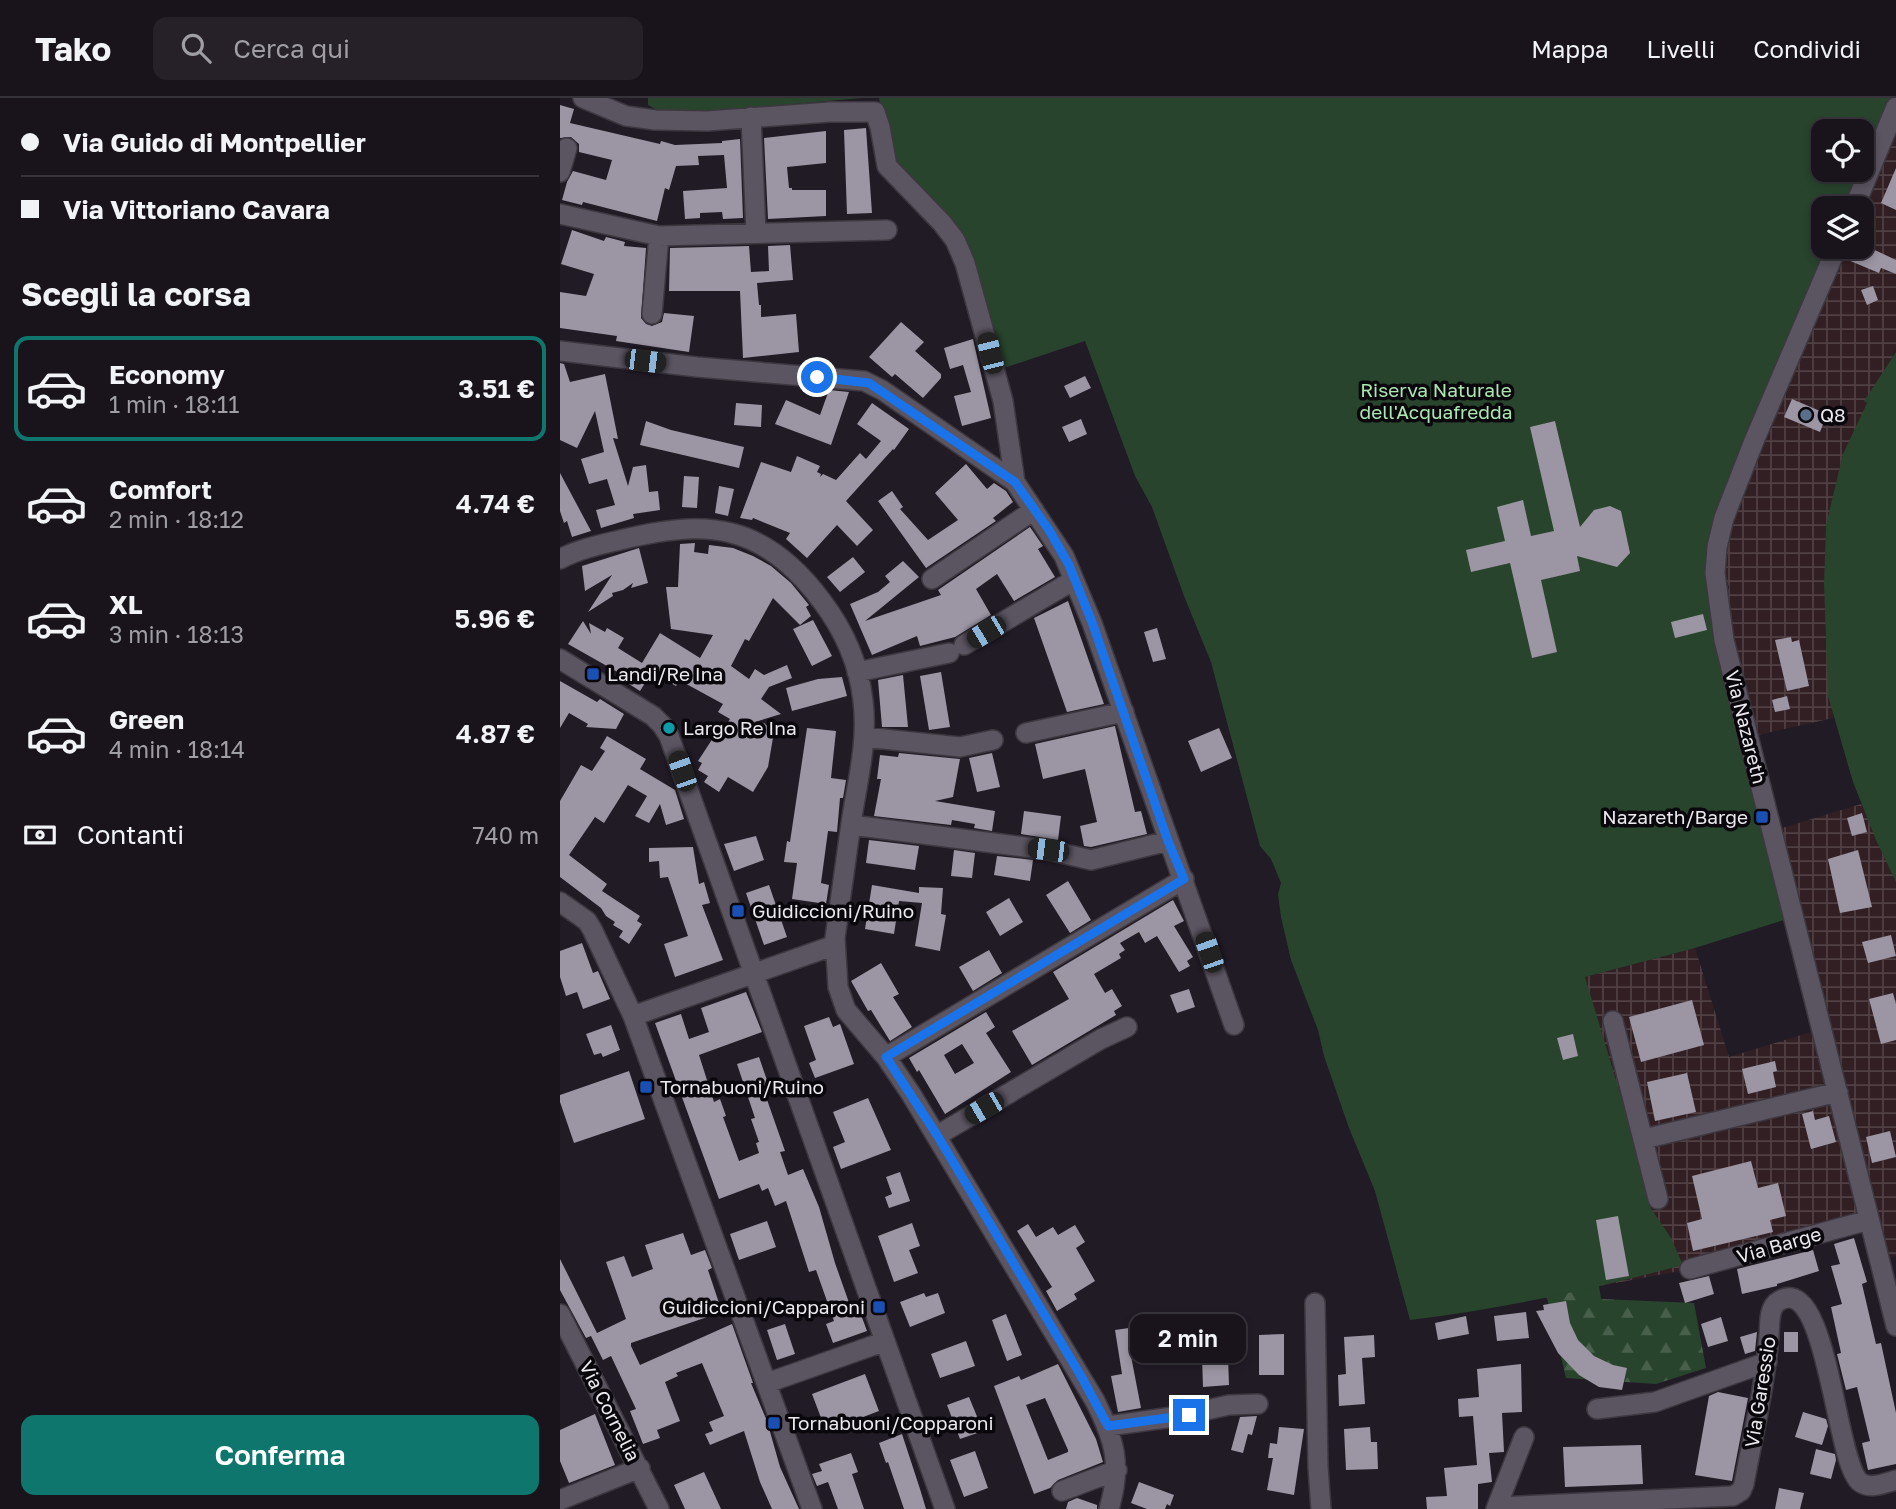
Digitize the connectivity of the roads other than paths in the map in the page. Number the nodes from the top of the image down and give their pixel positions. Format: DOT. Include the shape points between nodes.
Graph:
graph roads {
  1 [pos="583,98"];
  2 [pos="1896,107"];
  3 [pos="751,117"];
  4 [pos="567,148"];
  5 [pos="560,172"];
  6 [pos="1859,196"];
  7 [pos="560,214"];
  8 [pos="887,230"];
  9 [pos="757,233"];
  10 [pos="659,236"];
  11 [pos="1832,259"];
  12 [pos="652,314"];
  13 [pos="560,351"];
  14 [pos="1015,482"];
  15 [pos="1034,510"];
  16 [pos="563,551"];
  17 [pos="932,579"];
  18 [pos="1074,580"];
  19 [pos="560,659"];
  20 [pos="857,671"];
  21 [pos="1124,712"];
  22 [pos="1026,733"];
  23 [pos="864,737"];
  24 [pos="993,740"];
  25 [pos="851,825"];
  26 [pos="1168,841"];
  27 [pos="1184,879"];
  28 [pos="560,902"];
  29 [pos="835,945"];
  30 [pos="753,973"];
  31 [pos="633,1016"];
  32 [pos="1613,1021"];
  33 [pos="1234,1025"];
  34 [pos="1127,1027"];
  35 [pos="886,1057"];
  36 [pos="1838,1092"];
  37 [pos="937,1135"];
  38 [pos="1644,1139"];
  39 [pos="1658,1199"];
  40 [pos="1869,1220"];
  41 [pos="1690,1269"];
  42 [pos="1315,1303"];
  43 [pos="560,1314"];
  44 [pos="1896,1326"];
  45 [pos="883,1342"];
  46 [pos="1767,1362"];
  47 [pos="767,1383"];
  48 [pos="1258,1404"];
  49 [pos="1597,1409"];
  50 [pos="1108,1426"];
  51 [pos="1524,1437"];
  52 [pos="640,1468"];
  53 [pos="1116,1470"];
  54 [pos="1896,1480"];
  55 [pos="1062,1491"];
  56 [pos="560,1500"];
  57 [pos="1497,1508"];
  58 [pos="659,1509"];
  59 [pos="812,1509"];
  60 [pos="944,1509"];
  61 [pos="1109,1509"];
  62 [pos="1321,1509"];
  1 -- 3 [label="street" via="638,118 707,121"];
  2 -- 6 [label="street"];
  3 -- 9 [label="street"];
  3 -- 14 [label="street" via="876,113 887,166 942,223 965,263 1003,401"];
  4 -- 5 [label="street"];
  7 -- 10 [label="street"];
  8 -- 9 [label="street"];
  9 -- 10 [label="street"];
  10 -- 12 [label="street"];
  11 -- 36 [label="street, Via Nazareth" via="1731,497 1715,573 1727,651"];
  13 -- 14 [label="street" via="869,383"];
  14 -- 15 [label="street"];
  15 -- 17 [label="street"];
  15 -- 18 [label="street"];
  16 -- 20 [label="street" via="677,528 746,537 771,549 808,583 841,629"];
  18 -- 20 [label="street" via="957,649"];
  18 -- 21 [label="street"];
  19 -- 30 [label="street" via="658,720 666,730"];
  20 -- 23 [label="street"];
  21 -- 22 [label="street"];
  21 -- 26 [label="street"];
  23 -- 24 [label="street" via="960,747"];
  23 -- 25 [label="street"];
  25 -- 26 [label="street" via="1052,850 1091,860"];
  25 -- 29 [label="street"];
  26 -- 27 [label="street"];
  27 -- 33 [label="street"];
  27 -- 35 [label="street"];
  28 -- 31 [label="street" via="593,929"];
  29 -- 30 [label="street"];
  29 -- 35 [label="street" via="838,987 846,1010"];
  30 -- 31 [label="street"];
  30 -- 45 [label="street"];
  31 -- 47 [label="street"];
  32 -- 38 [label="street"];
  34 -- 37 [label="street"];
  35 -- 37 [label="street"];
  36 -- 38 [label="street"];
  36 -- 40 [label="street, Via Nazareth"];
  37 -- 50 [label="street"];
  38 -- 39 [label="street"];
  40 -- 41 [label="street, Via Barge"];
  40 -- 44 [label="street, Via Nazareth"];
  42 -- 62 [label="street"];
  43 -- 52 [label="street, Via Cornelia"];
  45 -- 47 [label="street"];
  45 -- 60 [label="street"];
  46 -- 49 [label="street" via="1656,1402"];
  46 -- 54 [label="street, Via Garessio" via="1775,1305 1787,1299 1802,1303 1822,1344 1855,1476 1869,1486"];
  46 -- 57 [label="street, Via Garessio" via="1744,1484 1736,1496"];
  47 -- 59 [label="street"];
  48 -- 50 [label="street"];
  50 -- 53 [label="street"];
  51 -- 57 [label="street"];
  52 -- 56 [label="street"];
  52 -- 58 [label="street, Via Cornelia"];
  53 -- 55 [label="street"];
  53 -- 61 [label="street"];
}
